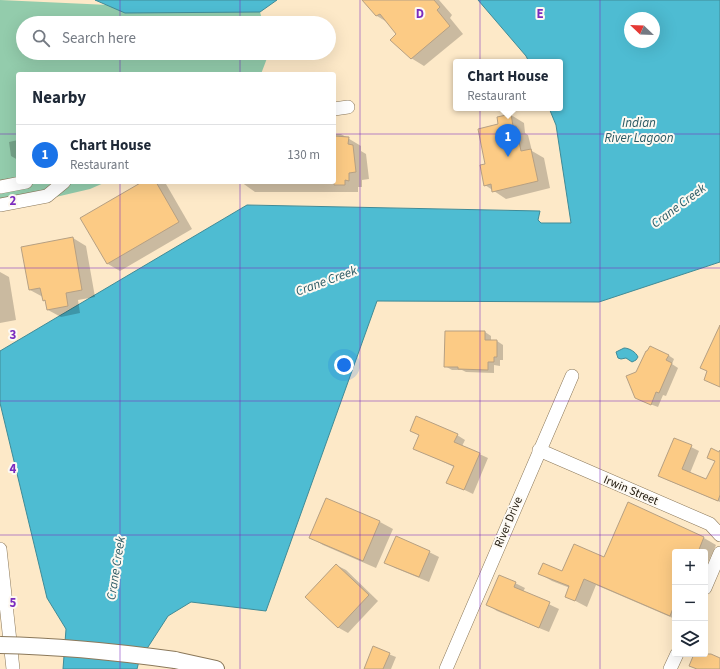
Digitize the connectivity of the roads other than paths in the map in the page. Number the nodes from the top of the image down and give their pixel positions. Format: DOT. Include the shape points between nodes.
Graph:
graph roads {
  1 [pos="348,106"];
  2 [pos="336,109"];
  3 [pos="16,184"];
  4 [pos="62,184"];
  5 [pos="0,187"];
  6 [pos="0,205"];
  7 [pos="572,376"];
  8 [pos="539,450"];
  9 [pos="720,534"];
  10 [pos="0,549"];
  11 [pos="720,553"];
  12 [pos="706,585"];
  13 [pos="0,645"];
  14 [pos="676,657"];
  15 [pos="13,669"];
  16 [pos="216,669"];
  17 [pos="446,669"];
  18 [pos="670,669"];
  1 -- 2 [label="street"];
  3 -- 5 [label="street"];
  4 -- 6 [label="street" via="47,196"];
  7 -- 8 [label="street, River Drive"];
  8 -- 9 [label="street, Irwin Street" via="710,524"];
  8 -- 17 [label="street, River Drive"];
  10 -- 15 [label="street"];
  11 -- 12 [label="street"];
  13 -- 16 [label="main road, bridge" via="122,653"];
  14 -- 18 [label="street"];
}
